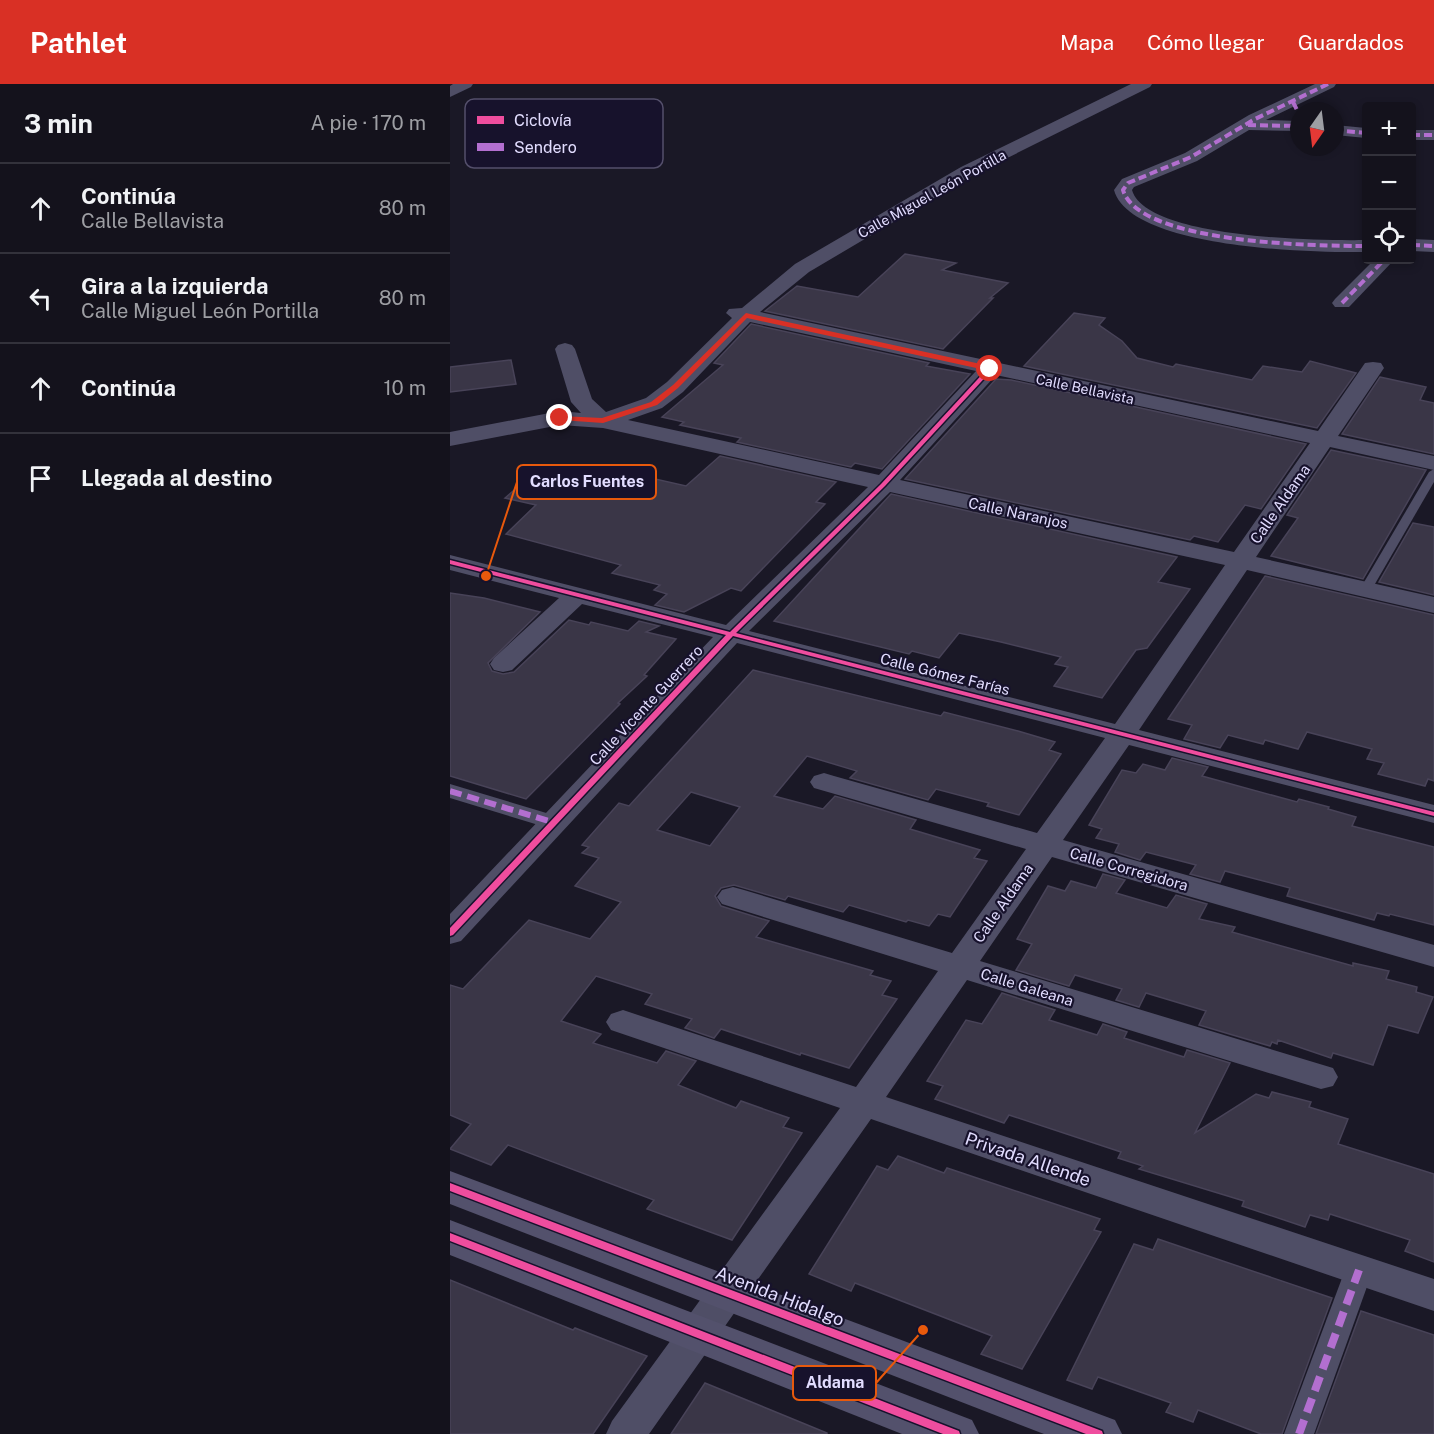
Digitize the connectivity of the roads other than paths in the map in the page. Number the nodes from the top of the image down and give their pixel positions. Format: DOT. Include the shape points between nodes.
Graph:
graph roads {
  1 [pos="465,84"];
  2 [pos="1118,84"];
  3 [pos="1144,84"];
  4 [pos="1328,84"];
  5 [pos="450,92"];
  6 [pos="1304,102"];
  7 [pos="1290,110"];
  8 [pos="1245,126"];
  9 [pos="1290,126"];
  10 [pos="1344,131"];
  11 [pos="1362,133"];
  12 [pos="1416,135"];
  13 [pos="1434,135"];
  14 [pos="948,166"];
  15 [pos="967,171"];
  16 [pos="1416,245"];
  17 [pos="1362,246"];
  18 [pos="1434,246"];
  19 [pos="1380,264"];
  20 [pos="1341,303"];
  21 [pos="739,318"];
  22 [pos="565,349"];
  23 [pos="1373,368"];
  24 [pos="990,369"];
  25 [pos="603,421"];
  26 [pos="450,439"];
  27 [pos="1324,439"];
  28 [pos="1434,463"];
  29 [pos="1434,472"];
  30 [pos="883,485"];
  31 [pos="1240,560"];
  32 [pos="450,562"];
  33 [pos="1366,589"];
  34 [pos="578,594"];
  35 [pos="1434,605"];
  36 [pos="731,634"];
  37 [pos="503,664"];
  38 [pos="1123,733"];
  39 [pos="824,782"];
  40 [pos="450,790"];
  41 [pos="1434,814"];
  42 [pos="555,823"];
  43 [pos="1043,845"];
  44 [pos="733,897"];
  45 [pos="450,933"];
  46 [pos="1434,956"];
  47 [pos="958,966"];
  48 [pos="623,1023"];
  49 [pos="1321,1077"];
  50 [pos="863,1103"];
  51 [pos="450,1187"];
  52 [pos="450,1237"];
  53 [pos="1359,1270"];
  54 [pos="727,1292"];
  55 [pos="1434,1295"];
  56 [pos="697,1333"];
  57 [pos="626,1434"];
  58 [pos="956,1434"];
  59 [pos="1098,1434"];
  60 [pos="1299,1434"];
  1 -- 5 [label="street"];
  2 -- 14 [label="street, Calle Miguel León Portilla"];
  3 -- 15 [label="street, Calle Miguel León Portilla"];
  4 -- 6 [label="street"];
  7 -- 8 [label="street"];
  8 -- 9 [label="street"];
  8 -- 17 [label="street" via="1191,157 1128,183 1123,190 1129,204 1183,228 1231,240 1293,246"];
  10 -- 11 [label="street"];
  12 -- 13 [label="street"];
  14 -- 15 [label="street"];
  14 -- 21 [label="street, Calle Miguel León Portilla" via="784,265 743,300"];
  15 -- 21 [label="street, Calle Miguel León Portilla" via="802,268"];
  16 -- 18 [label="street"];
  19 -- 20 [label="street"];
  21 -- 24 [label="street, Calle Bellavista"];
  21 -- 25 [label="street, Calle Miguel León Portilla" via="675,387 654,403"];
  22 -- 25 [label="street" via="582,402"];
  23 -- 27 [label="street, Calle Aldama"];
  24 -- 27 [label="street, Calle Bellavista"];
  24 -- 30 [label="street, Calle Vicente Guerrero"];
  25 -- 26 [label="street" via="560,418"];
  25 -- 30 [label="street, Calle Naranjos"];
  27 -- 28 [label="street, Calle Bellavista"];
  27 -- 31 [label="street, Calle Aldama"];
  29 -- 33 [label="lane"];
  30 -- 31 [label="street, Calle Naranjos"];
  30 -- 36 [label="street, Calle Vicente Guerrero"];
  31 -- 33 [label="street, Calle Naranjos"];
  31 -- 38 [label="street, Calle Aldama"];
  32 -- 34 [label="street, Calle Gómez Farías"];
  33 -- 35 [label="street, Calle Naranjos"];
  34 -- 36 [label="street, Calle Gómez Farías"];
  34 -- 37 [label="street"];
  36 -- 38 [label="street, Calle Gómez Farías"];
  36 -- 42 [label="street, Calle Vicente Guerrero"];
  38 -- 41 [label="street, Calle Gómez Farías"];
  38 -- 43 [label="street, Calle Aldama"];
  39 -- 43 [label="street, Calle Corregidora"];
  40 -- 42 [label="street"];
  42 -- 45 [label="street, Calle Vicente Guerrero"];
  43 -- 46 [label="street, Calle Corregidora"];
  43 -- 47 [label="street, Calle Aldama"];
  44 -- 47 [label="street, Calle Galeana"];
  47 -- 49 [label="street, Calle Galeana"];
  47 -- 50 [label="street, Calle Aldama"];
  48 -- 50 [label="street, Privada Allende"];
  50 -- 53 [label="street, Privada Allende"];
  50 -- 54 [label="street, Calle Aldama"];
  51 -- 54 [label="main road, Avenida Hidalgo"];
  52 -- 56 [label="main road"];
  53 -- 55 [label="street, Privada Allende"];
  53 -- 60 [label="street"];
  54 -- 56 [label="street, Calle Aldama"];
  54 -- 59 [label="main road, Avenida Hidalgo"];
  56 -- 57 [label="street, Calle Aldama"];
  56 -- 58 [label="main road"];
}
